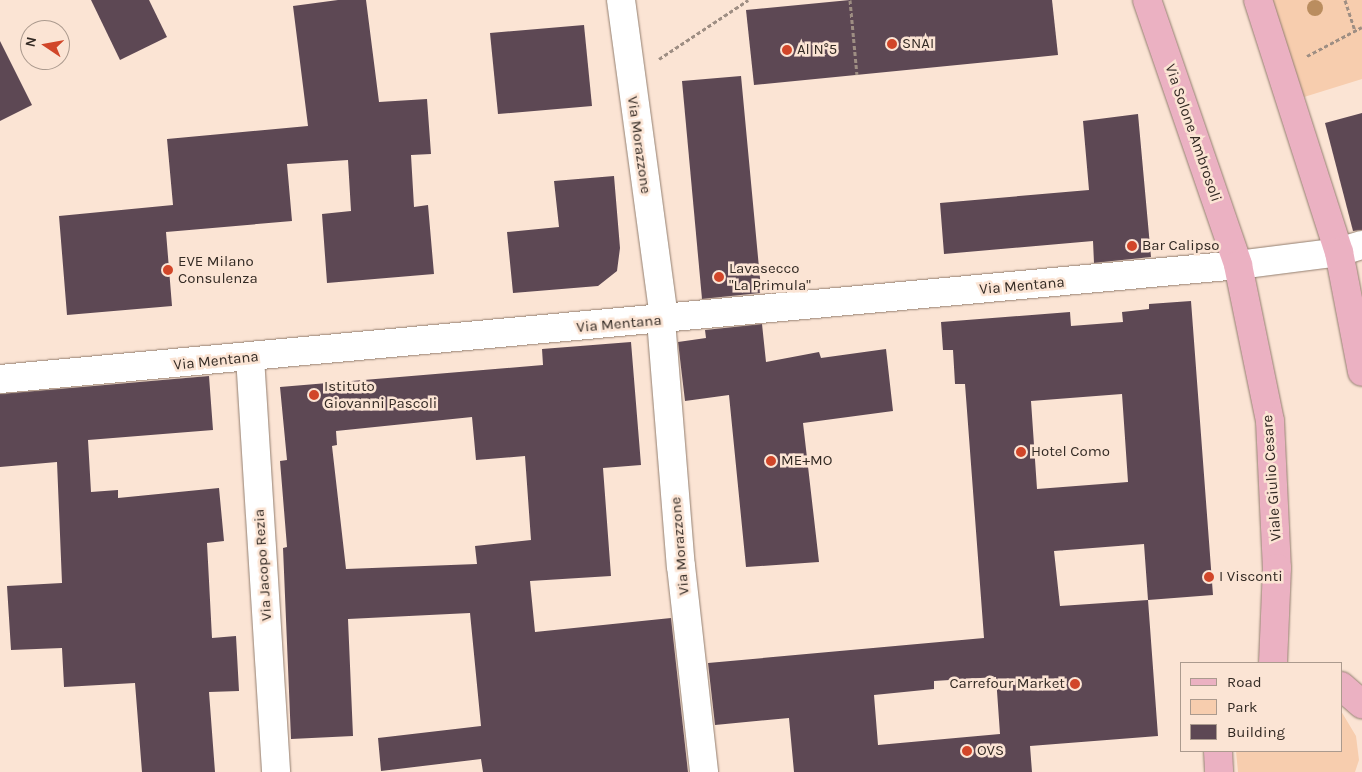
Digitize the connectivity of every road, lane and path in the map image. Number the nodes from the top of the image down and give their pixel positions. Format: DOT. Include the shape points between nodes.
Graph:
graph roads {
  1 [pos="621,0"];
  2 [pos="748,0"];
  3 [pos="850,0"];
  4 [pos="1147,0"];
  5 [pos="1258,0"];
  6 [pos="1345,0"];
  7 [pos="1362,27"];
  8 [pos="1355,31"];
  9 [pos="1281,70"];
  10 [pos="857,75"];
  11 [pos="630,80"];
  12 [pos="1350,248"];
  13 [pos="1238,265"];
  14 [pos="662,320"];
  15 [pos="250,357"];
  16 [pos="1362,372"];
  17 [pos="0,379"];
  18 [pos="1273,662"];
  19 [pos="1342,687"];
  20 [pos="1362,704"];
  21 [pos="276,772"];
  22 [pos="704,772"];
  1 -- 11 [label="street, Via Morazzone"];
  2 -- 11 [label="path"];
  3 -- 10 [label="path"];
  4 -- 13 [label="main road, Via Solone Ambrosoli"];
  5 -- 9 [label="main road"];
  6 -- 8 [label="path"];
  7 -- 8 [label="path"];
  8 -- 9 [label="path"];
  9 -- 12 [label="main road"];
  11 -- 14 [label="street, Via Morazzone"];
  12 -- 13 [label="street, Via Mentana"];
  12 -- 16 [label="main road"];
  13 -- 14 [label="street, Via Mentana"];
  13 -- 18 [label="main road, Viale Giulio Cesare" via="1270,421 1277,568"];
  14 -- 15 [label="street, Via Mentana"];
  14 -- 22 [label="street, Via Morazzone" via="681,566"];
  15 -- 17 [label="street, Via Mentana"];
  15 -- 21 [label="street, Via Jacopo Rezia"];
  19 -- 20 [label="main road"];
}
